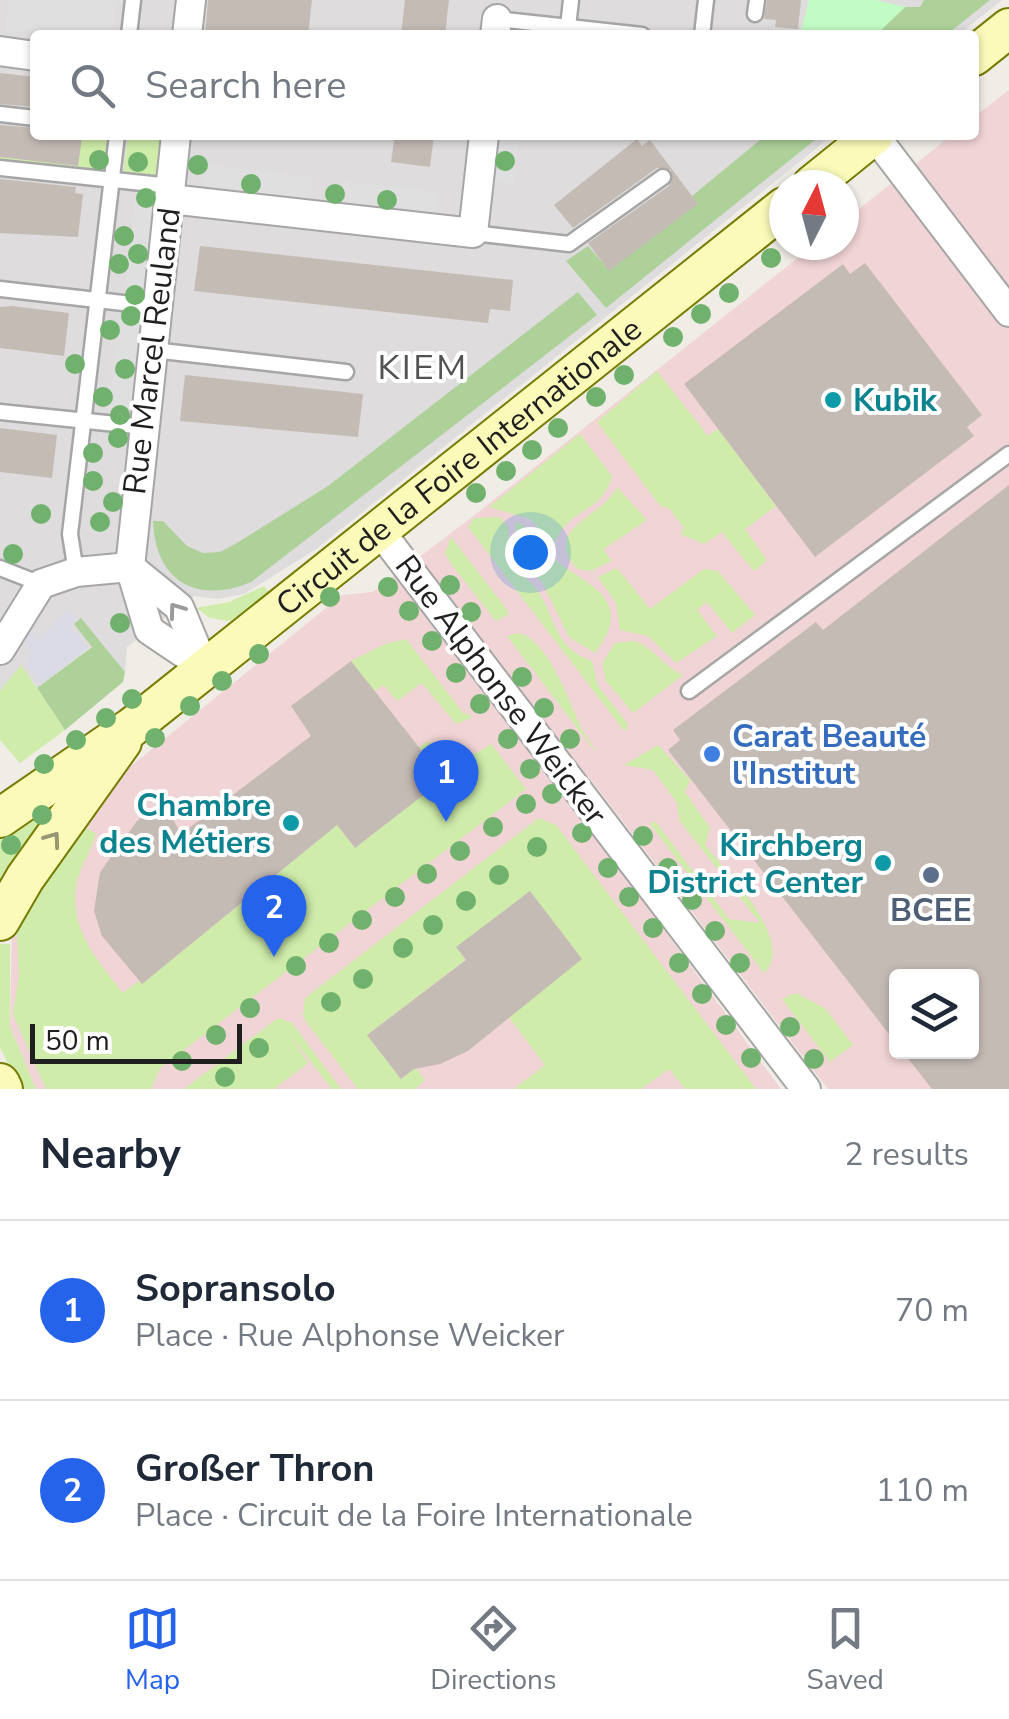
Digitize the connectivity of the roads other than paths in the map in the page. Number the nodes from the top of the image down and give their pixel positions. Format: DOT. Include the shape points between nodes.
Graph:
graph roads {
  1 [pos="133,0"];
  2 [pos="191,0"];
  3 [pos="571,0"];
  4 [pos="706,0"];
  5 [pos="496,27"];
  6 [pos="568,27"];
  7 [pos="1009,28"];
  8 [pos="130,30"];
  9 [pos="188,30"];
  10 [pos="596,30"];
  11 [pos="703,30"];
  12 [pos="0,52"];
  13 [pos="979,52"];
  14 [pos="30,55"];
  15 [pos="0,114"];
  16 [pos="30,117"];
  17 [pos="116,140"];
  18 [pos="175,140"];
  19 [pos="483,140"];
  20 [pos="868,140"];
  21 [pos="878,140"];
  22 [pos="0,168"];
  23 [pos="831,170"];
  24 [pos="663,176"];
  25 [pos="112,180"];
  26 [pos="170,193"];
  27 [pos="769,219"];
  28 [pos="473,234"];
  29 [pos="0,289"];
  30 [pos="98,300"];
  31 [pos="158,308"];
  32 [pos="1009,312"];
  33 [pos="154,350"];
  34 [pos="346,372"];
  35 [pos="0,412"];
  36 [pos="84,420"];
  37 [pos="145,427"];
  38 [pos="1009,454"];
  39 [pos="378,530"];
  40 [pos="0,568"];
  41 [pos="130,568"];
  42 [pos="76,572"];
  43 [pos="41,584"];
  44 [pos="0,650"];
  45 [pos="204,667"];
  46 [pos="689,691"];
  47 [pos="132,727"];
  48 [pos="0,818"];
  49 [pos="0,921"];
  50 [pos="806,1089"];
  1 -- 8 [label="lane"];
  2 -- 9 [label="street"];
  3 -- 6 [label="lane"];
  4 -- 11 [label="lane"];
  5 -- 6 [label="lane"];
  6 -- 10 [label="lane"];
  7 -- 13 [label="street"];
  12 -- 14 [label="street"];
  15 -- 16 [label="lane"];
  17 -- 25 [label="lane"];
  18 -- 26 [label="street, Rue Marcel Reuland"];
  19 -- 28 [label="street"];
  20 -- 23 [label="street"];
  21 -- 32 [label="street"];
  22 -- 25 [label="lane"];
  24 -- 28 [label="lane" via="569,244"];
  25 -- 26 [label="lane"];
  25 -- 30 [label="lane"];
  26 -- 28 [label="street"];
  26 -- 31 [label="street, Rue Marcel Reuland"];
  27 -- 39 [label="street, Circuit de la Foire Internationale"];
  29 -- 30 [label="lane"];
  30 -- 31 [label="lane"];
  30 -- 36 [label="lane"];
  31 -- 33 [label="street, Rue Marcel Reuland"];
  33 -- 34 [label="lane"];
  33 -- 37 [label="street, Rue Marcel Reuland"];
  35 -- 36 [label="lane"];
  36 -- 37 [label="lane"];
  36 -- 42 [label="lane" via="70,534"];
  37 -- 41 [label="street, Rue Marcel Reuland"];
  38 -- 46 [label="lane"];
  39 -- 45 [label="street, Circuit de la Foire Internationale"];
  39 -- 50 [label="street, Rue Alphonse Weicker"];
  40 -- 43 [label="lane"];
  41 -- 42 [label="street"];
  41 -- 45 [label="street" via="148,630"];
  42 -- 43 [label="street"];
  43 -- 44 [label="street"];
  45 -- 47 [label="street, Circuit de la Foire Internationale"];
  47 -- 48 [label="street, Circuit de la Foire Internationale"];
  49 -- 47 [label="street, Circuit de la Foire Internationale, one-way"];
}
